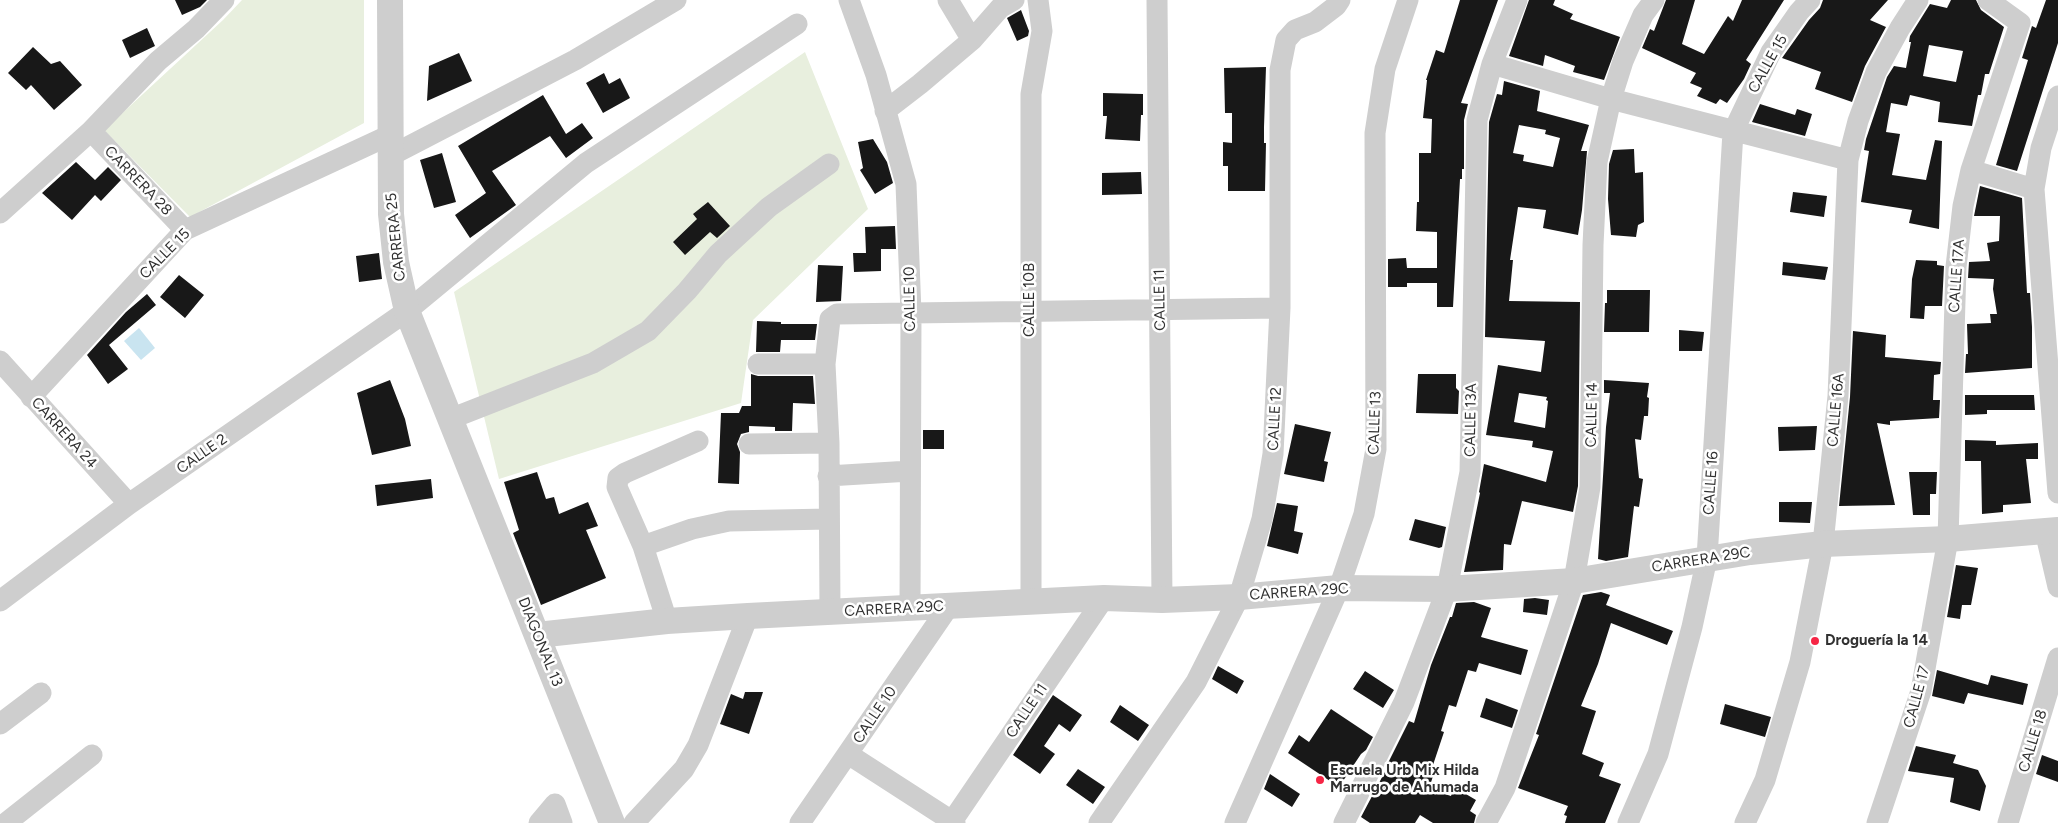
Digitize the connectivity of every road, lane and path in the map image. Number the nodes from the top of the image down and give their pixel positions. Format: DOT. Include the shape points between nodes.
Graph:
graph roads {
  1 [pos="224,0"];
  2 [pos="390,0"];
  3 [pos="676,0"];
  4 [pos="849,0"];
  5 [pos="948,0"];
  6 [pos="1014,0"];
  7 [pos="1038,0"];
  8 [pos="1157,0"];
  9 [pos="1340,0"];
  10 [pos="1408,0"];
  11 [pos="1517,0"];
  12 [pos="1654,0"];
  13 [pos="1810,0"];
  14 [pos="1918,0"];
  15 [pos="1988,0"];
  16 [pos="797,24"];
  17 [pos="972,40"];
  18 [pos="1492,64"];
  19 [pos="2058,96"];
  20 [pos="1611,99"];
  21 [pos="885,111"];
  22 [pos="91,132"];
  23 [pos="1733,132"];
  24 [pos="390,145"];
  25 [pos="1848,160"];
  26 [pos="829,164"];
  27 [pos="1971,170"];
  28 [pos="2034,189"];
  29 [pos="0,213"];
  30 [pos="185,230"];
  31 [pos="1160,308"];
  32 [pos="1280,308"];
  33 [pos="407,312"];
  34 [pos="1030,312"];
  35 [pos="911,313"];
  36 [pos="0,362"];
  37 [pos="758,364"];
  38 [pos="825,364"];
  39 [pos="31,397"];
  40 [pos="450,419"];
  41 [pos="698,442"];
  42 [pos="828,443"];
  43 [pos="750,444"];
  44 [pos="467,461"];
  45 [pos="910,471"];
  46 [pos="828,476"];
  47 [pos="2058,493"];
  48 [pos="129,504"];
  49 [pos="828,519"];
  50 [pos="2051,530"];
  51 [pos="1948,539"];
  52 [pos="1823,544"];
  53 [pos="643,546"];
  54 [pos="1707,558"];
  55 [pos="1574,581"];
  56 [pos="2058,587"];
  57 [pos="1339,588"];
  58 [pos="1447,589"];
  59 [pos="1239,597"];
  60 [pos="1104,598"];
  61 [pos="1162,600"];
  62 [pos="0,601"];
  63 [pos="1032,602"];
  64 [pos="949,606"];
  65 [pos="910,608"];
  66 [pos="830,612"];
  67 [pos="748,616"];
  68 [pos="667,621"];
  69 [pos="537,635"];
  70 [pos="2058,658"];
  71 [pos="41,693"];
  72 [pos="0,724"];
  73 [pos="848,754"];
  74 [pos="92,755"];
  75 [pos="953,822"];
  76 [pos="1347,822"];
  77 [pos="6,823"];
  78 [pos="539,823"];
  79 [pos="562,823"];
  80 [pos="612,823"];
  81 [pos="634,823"];
  82 [pos="800,823"];
  83 [pos="1099,823"];
  84 [pos="1235,823"];
  85 [pos="1486,823"];
  86 [pos="1628,823"];
  87 [pos="1745,823"];
  88 [pos="1877,823"];
  89 [pos="2008,823"];
  1 -- 22 [label="street" via="196,30 158,61"];
  2 -- 24 [label="street, CARRERA 25"];
  3 -- 24 [label="street, CALLE 15" via="575,60"];
  4 -- 21 [label="street, CALLE 10" via="876,75"];
  5 -- 17 [label="street"];
  6 -- 17 [label="street" via="1000,8"];
  7 -- 34 [label="street, CALLE 10B" via="1042,31 1031,94"];
  8 -- 31 [label="street, CALLE 11"];
  9 -- 32 [label="street, CALLE 12" via="1315,22 1296,30 1286,40 1280,70"];
  10 -- 57 [label="street, CALLE 13" via="1385,69 1375,133 1376,449 1364,514"];
  11 -- 18 [label="street, CALLE 13A"];
  12 -- 20 [label="street, CALLE 14" via="1623,61"];
  13 -- 23 [label="street, CALLE 15" via="1771,52"];
  14 -- 25 [label="street, CALLE 16A" via="1876,72"];
  15 -- 27 [label="street, CALLE 17A" via="2020,23"];
  16 -- 33 [label="street, CALLE 2" via="586,163"];
  17 -- 21 [label="street"];
  18 -- 20 [label="street"];
  18 -- 58 [label="street, CALLE 13A" via="1477,120 1470,472"];
  19 -- 28 [label="street" via="2041,148"];
  20 -- 23 [label="street"];
  20 -- 55 [label="street, CALLE 14" via="1597,172 1593,245 1590,487"];
  21 -- 35 [label="street, CALLE 10" via="906,184"];
  22 -- 29 [label="street"];
  22 -- 30 [label="street, CARRERA 28"];
  23 -- 25 [label="street"];
  23 -- 54 [label="street, CALLE 16"];
  24 -- 30 [label="street, CALLE 15"];
  24 -- 33 [label="street, CARRERA 25" via="391,214 396,262"];
  25 -- 52 [label="street, CALLE 16A" via="1838,396"];
  26 -- 40 [label="street" via="768,207 718,254 648,331 593,364"];
  27 -- 28 [label="street"];
  27 -- 51 [label="street, CALLE 17A" via="1956,267"];
  28 -- 47 [label="street"];
  30 -- 39 [label="street, CALLE 15"];
  31 -- 32 [label="street"];
  31 -- 34 [label="street"];
  31 -- 61 [label="street, CALLE 11"];
  32 -- 59 [label="street, CALLE 12" via="1273,454 1262,519"];
  33 -- 40 [label="street, CARRERA 25"];
  33 -- 48 [label="street, CALLE 2"];
  34 -- 35 [label="street"];
  34 -- 63 [label="street, CALLE 10B"];
  35 -- 38 [label="street" via="837,314 830,319"];
  35 -- 45 [label="street, CALLE 10"];
  36 -- 39 [label="street, CARRERA 24"];
  37 -- 38 [label="street"];
  38 -- 42 [label="street"];
  39 -- 48 [label="street, CARRERA 24"];
  40 -- 44 [label="street, CARRERA 25"];
  41 -- 53 [label="street" via="618,478 616,487"];
  42 -- 43 [label="street"];
  42 -- 46 [label="street"];
  44 -- 69 [label="street, DIAGONAL 13"];
  45 -- 46 [label="street"];
  45 -- 65 [label="street, CALLE 10"];
  46 -- 49 [label="street"];
  48 -- 62 [label="street, CALLE 2"];
  49 -- 53 [label="street" via="729,521 692,529"];
  49 -- 66 [label="street"];
  50 -- 51 [label="street, CARRERA 29C"];
  50 -- 56 [label="street"];
  51 -- 52 [label="street, CARRERA 29C"];
  51 -- 88 [label="street, CALLE 17" via="1921,691"];
  52 -- 54 [label="street, CARRERA 29C"];
  52 -- 87 [label="street, CALLE 16A" via="1800,662 1765,780"];
  53 -- 68 [label="street"];
  54 -- 55 [label="street, CARRERA 29C"];
  54 -- 86 [label="street, CALLE 16" via="1658,754"];
  55 -- 58 [label="street, CARRERA 29C"];
  55 -- 85 [label="street, CALLE 14" via="1505,788"];
  57 -- 58 [label="street, CARRERA 29C"];
  57 -- 59 [label="street, CARRERA 29C"];
  57 -- 84 [label="street, CALLE 13"];
  58 -- 76 [label="street, CALLE 13A" via="1404,702"];
  59 -- 61 [label="street, CARRERA 29C"];
  59 -- 83 [label="street, CALLE 12" via="1196,682"];
  60 -- 61 [label="street, CARRERA 29C"];
  60 -- 63 [label="street, CARRERA 29C"];
  60 -- 75 [label="street, CALLE 11"];
  63 -- 64 [label="street, CARRERA 29C"];
  64 -- 65 [label="street, CARRERA 29C"];
  64 -- 73 [label="street, CALLE 10"];
  65 -- 66 [label="street, CARRERA 29C"];
  66 -- 67 [label="street, CARRERA 29C"];
  67 -- 68 [label="street, CARRERA 29C"];
  67 -- 81 [label="street" via="698,745 684,769"];
  68 -- 69 [label="street, CARRERA 29C"];
  69 -- 80 [label="street, DIAGONAL 13"];
  70 -- 89 [label="street, CALLE 18"];
  71 -- 72 [label="street"];
  73 -- 75 [label="street"];
  73 -- 82 [label="street, CALLE 10"];
  74 -- 77 [label="street"];
  78 -- 79 [label="street" via="555,804"];
}
